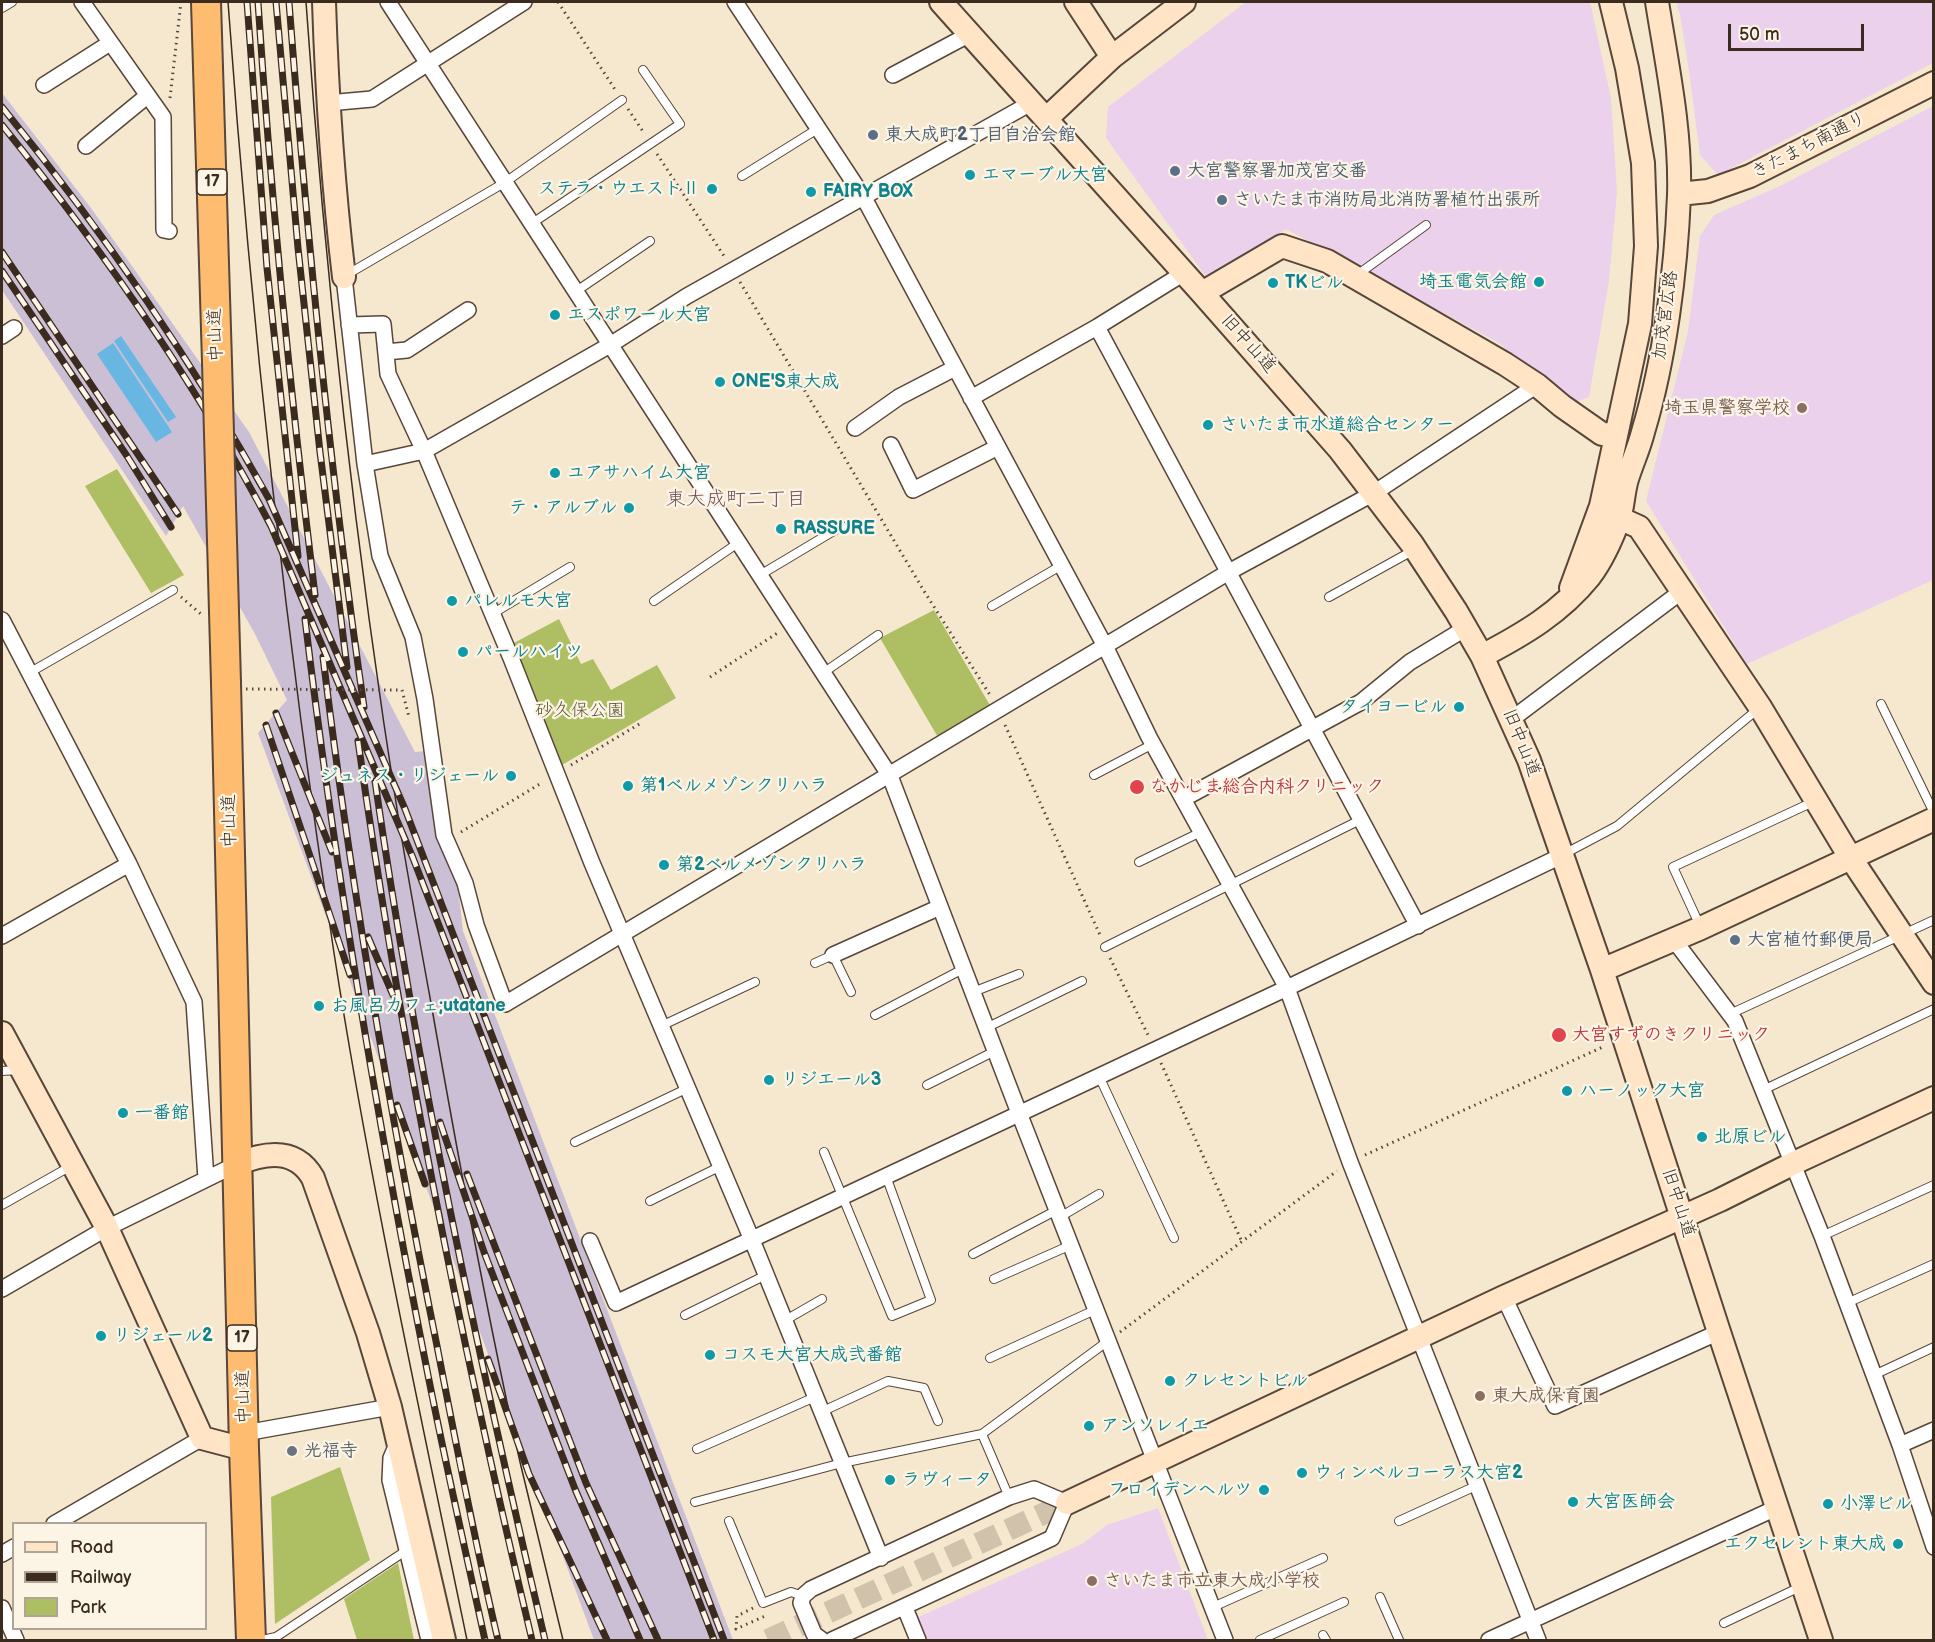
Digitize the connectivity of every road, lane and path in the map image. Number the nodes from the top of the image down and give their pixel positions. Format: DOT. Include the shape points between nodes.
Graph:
graph roads {
  1 [pos="12,2"];
  2 [pos="82,2"];
  3 [pos="181,2"];
  4 [pos="206,2"];
  5 [pos="324,2"];
  6 [pos="388,2"];
  7 [pos="524,2"];
  8 [pos="558,2"];
  9 [pos="735,2"];
  10 [pos="941,2"];
  11 [pos="1076,2"];
  12 [pos="1184,2"];
  13 [pos="1611,2"];
  14 [pos="1657,2"];
  15 [pos="2,8"];
  16 [pos="970,34"];
  17 [pos="110,43"];
  18 [pos="1112,57"];
  19 [pos="427,63"];
  20 [pos="643,70"];
  21 [pos="893,75"];
  22 [pos="1934,83"];
  23 [pos="44,85"];
  24 [pos="147,96"];
  25 [pos="170,98"];
  26 [pos="622,100"];
  27 [pos="328,103"];
  28 [pos="1038,111"];
  29 [pos="819,128"];
  30 [pos="650,144"];
  31 [pos="86,146"];
  32 [pos="742,177"];
  33 [pos="504,183"];
  34 [pos="1679,194"];
  35 [pos="864,198"];
  36 [pos="531,224"];
  37 [pos="1426,225"];
  38 [pos="169,231"];
  39 [pos="651,241"];
  40 [pos="734,271"];
  41 [pos="1184,273"];
  42 [pos="344,277"];
  43 [pos="1354,277"];
  44 [pos="575,292"];
  45 [pos="1202,293"];
  46 [pos="468,310"];
  47 [pos="350,325"];
  48 [pos="1097,327"];
  49 [pos="610,345"];
  50 [pos="386,352"];
  51 [pos="955,368"];
  52 [pos="1537,384"];
  53 [pos="971,398"];
  54 [pos="855,428"];
  55 [pos="1616,435"];
  56 [pos="891,446"];
  57 [pos="998,447"];
  58 [pos="424,451"];
  59 [pos="365,464"];
  60 [pos="1374,493"];
  61 [pos="1619,518"];
  62 [pos="842,526"];
  63 [pos="738,543"];
  64 [pos="1415,549"];
  65 [pos="1062,565"];
  66 [pos="570,567"];
  67 [pos="1227,573"];
  68 [pos="760,575"];
  69 [pos="173,590"];
  70 [pos="1682,591"];
  71 [pos="1329,597"];
  72 [pos="654,601"];
  73 [pos="992,606"];
  74 [pos="1562,606"];
  75 [pos="492,614"];
  76 [pos="207,618"];
  77 [pos="2,620"];
  78 [pos="791,624"];
  79 [pos="1466,628"];
  80 [pos="878,635"];
  81 [pos="6,641"];
  82 [pos="1105,646"];
  83 [pos="1482,656"];
  84 [pos="29,673"];
  85 [pos="823,673"];
  86 [pos="710,677"];
  87 [pos="235,686"];
  88 [pos="402,690"];
  89 [pos="1881,705"];
  90 [pos="1760,708"];
  91 [pos="999,710"];
  92 [pos="1512,719"];
  93 [pos="1311,728"];
  94 [pos="1153,744"];
  95 [pos="1094,775"];
  96 [pos="890,776"];
  97 [pos="1183,798"];
  98 [pos="1817,800"];
  99 [pos="1934,813"];
  100 [pos="1934,819"];
  101 [pos="1360,820"];
  102 [pos="1201,832"];
  103 [pos="1563,855"];
  104 [pos="1850,856"];
  105 [pos="1139,862"];
  106 [pos="129,864"];
  107 [pos="1231,885"];
  108 [pos="940,906"];
  109 [pos="1934,920"];
  110 [pos="1418,926"];
  111 [pos="1701,928"];
  112 [pos="622,933"];
  113 [pos="1902,935"];
  114 [pos="2,936"];
  115 [pos="1674,940"];
  116 [pos="1105,947"];
  117 [pos="833,955"];
  118 [pos="815,963"];
  119 [pos="963,969"];
  120 [pos="1602,970"];
  121 [pos="1019,974"];
  122 [pos="1082,981"];
  123 [pos="755,982"];
  124 [pos="1934,983"];
  125 [pos="1287,988"];
  126 [pos="851,992"];
  127 [pos="973,993"];
  128 [pos="1934,1009"];
  129 [pos="1730,1014"];
  130 [pos="875,1016"];
  131 [pos="661,1026"];
  132 [pos="986,1028"];
  133 [pos="2,1033"];
  134 [pos="1155,1050"];
  135 [pos="995,1051"];
  136 [pos="11,1070"];
  137 [pos="1099,1076"];
  138 [pos="927,1085"];
  139 [pos="688,1089"];
  140 [pos="1763,1090"];
  141 [pos="1934,1098"];
  142 [pos="1018,1113"];
  143 [pos="574,1142"];
  144 [pos="824,1152"];
  145 [pos="1794,1163"];
  146 [pos="237,1164"];
  147 [pos="72,1165"];
  148 [pos="721,1166"];
  149 [pos="886,1176"];
  150 [pos="206,1179"];
  151 [pos="1934,1185"];
  152 [pos="1099,1194"];
  153 [pos="842,1197"];
  154 [pos="650,1201"];
  155 [pos="2,1205"];
  156 [pos="1059,1213"];
  157 [pos="1682,1216"];
  158 [pos="107,1228"];
  159 [pos="1822,1236"];
  160 [pos="1174,1238"];
  161 [pos="752,1240"];
  162 [pos="590,1241"];
  163 [pos="1242,1242"];
  164 [pos="1071,1245"];
  165 [pos="973,1254"];
  166 [pos="1934,1264"];
  167 [pos="766,1275"];
  168 [pos="994,1279"];
  169 [pos="2,1289"];
  170 [pos="1504,1297"];
  171 [pos="822,1299"];
  172 [pos="1847,1304"];
  173 [pos="1097,1309"];
  174 [pos="686,1315"];
  175 [pos="784,1321"];
  176 [pos="1719,1332"];
  177 [pos="1420,1336"];
  178 [pos="1109,1340"];
  179 [pos="1934,1347"];
  180 [pos="990,1358"];
  181 [pos="1874,1375"];
  182 [pos="815,1397"];
  183 [pos="390,1407"];
  184 [pos="821,1412"];
  185 [pos="938,1421"];
  186 [pos="1934,1430"];
  187 [pos="982,1434"];
  188 [pos="202,1438"];
  189 [pos="245,1441"];
  190 [pos="398,1442"];
  191 [pos="1900,1445"];
  192 [pos="697,1449"];
  193 [pos="1154,1462"];
  194 [pos="842,1463"];
  195 [pos="1478,1485"];
  196 [pos="1009,1497"];
  197 [pos="695,1502"];
  198 [pos="1067,1503"];
  199 [pos="1776,1508"];
  200 [pos="1929,1519"];
  201 [pos="729,1521"];
  202 [pos="1400,1521"];
  203 [pos="57,1522"];
  204 [pos="1934,1547"];
  205 [pos="407,1550"];
  206 [pos="881,1558"];
  207 [pos="1323,1558"];
  208 [pos="1803,1585"];
  209 [pos="803,1596"];
  210 [pos="1380,1597"];
  211 [pos="1344,1602"];
  212 [pos="763,1603"];
  213 [pos="1213,1606"];
  214 [pos="2,1608"];
  215 [pos="905,1608"];
  216 [pos="770,1613"];
  217 [pos="1531,1621"];
  218 [pos="1724,1623"];
  219 [pos="16,1641"];
  220 [pos="251,1641"];
  221 [pos="262,1641"];
  222 [pos="429,1641"];
  223 [pos="444,1641"];
  224 [pos="822,1641"];
  225 [pos="832,1641"];
  226 [pos="918,1641"];
  227 [pos="1226,1641"];
  228 [pos="1260,1641"];
  229 [pos="1399,1641"];
  230 [pos="1489,1641"];
  231 [pos="1538,1641"];
  232 [pos="1821,1641"];
  1 -- 15 [label="lane"];
  2 -- 17 [label="street"];
  3 -- 25 [label="path"];
  4 -- 87 [label="highway, 中山道 / 17, bridge" via="217,362"];
  5 -- 27 [label="street"];
  6 -- 19 [label="street"];
  7 -- 19 [label="street"];
  8 -- 26 [label="path"];
  9 -- 29 [label="street"];
  10 -- 16 [label="street, 旧中山道"];
  11 -- 18 [label="street"];
  12 -- 18 [label="street"];
  13 -- 55 [label="street, 加茂宮広路" via="1643,163 1646,246 1640,324"];
  14 -- 34 [label="street, 加茂宮広路" via="1676,135"];
  16 -- 21 [label="street"];
  16 -- 28 [label="street, 旧中山道"];
  17 -- 23 [label="street"];
  17 -- 24 [label="street"];
  18 -- 28 [label="street"];
  19 -- 27 [label="street" via="372,99"];
  19 -- 33 [label="street"];
  20 -- 30 [label="lane" via="680,124"];
  22 -- 34 [label="street, きたまち南通り" via="1750,176 1708,191"];
  24 -- 31 [label="street"];
  24 -- 38 [label="street" via="163,117 164,230"];
  26 -- 30 [label="path"];
  26 -- 33 [label="lane"];
  27 -- 42 [label="street"];
  28 -- 35 [label="street"];
  28 -- 41 [label="street, 旧中山道"];
  29 -- 32 [label="lane"];
  29 -- 35 [label="street"];
  30 -- 36 [label="lane"];
  30 -- 40 [label="path"];
  33 -- 36 [label="street"];
  33 -- 42 [label="lane"];
  34 -- 61 [label="street, 加茂宮広路" via="1659,362"];
  35 -- 40 [label="street"];
  35 -- 51 [label="street"];
  36 -- 44 [label="street"];
  37 -- 43 [label="lane"];
  39 -- 44 [label="lane"];
  40 -- 49 [label="street"];
  40 -- 91 [label="path"];
  41 -- 45 [label="street, 旧中山道"];
  41 -- 48 [label="street"];
  42 -- 47 [label="street"];
  43 -- 45 [label="street" via="1327,261 1282,246"];
  43 -- 52 [label="street"];
  44 -- 49 [label="street"];
  45 -- 60 [label="street, 旧中山道"];
  46 -- 50 [label="street" via="407,350"];
  47 -- 50 [label="street" via="383,324"];
  47 -- 59 [label="street"];
  48 -- 53 [label="street"];
  48 -- 67 [label="street"];
  49 -- 58 [label="street"];
  49 -- 63 [label="street"];
  50 -- 58 [label="street" via="388,374"];
  51 -- 53 [label="street"];
  51 -- 54 [label="street" via="899,397"];
  52 -- 55 [label="street" via="1602,434"];
  52 -- 60 [label="street"];
  53 -- 57 [label="street"];
  55 -- 74 [label="street, 加茂宮広路" via="1601,506"];
  56 -- 57 [label="street" via="913,490"];
  57 -- 65 [label="street"];
  58 -- 59 [label="street"];
  58 -- 75 [label="street"];
  59 -- 112 [label="street" via="380,556 413,637 444,836 465,883 505,1004"];
  60 -- 64 [label="street, 旧中山道"];
  60 -- 67 [label="street"];
  61 -- 70 [label="street" via="1639,527"];
  61 -- 74 [label="street, 加茂宮広路" via="1592,573"];
  62 -- 68 [label="lane"];
  63 -- 68 [label="street"];
  63 -- 72 [label="lane"];
  64 -- 71 [label="lane"];
  64 -- 79 [label="street, 旧中山道"];
  65 -- 73 [label="lane"];
  65 -- 82 [label="street"];
  66 -- 75 [label="lane"];
  67 -- 82 [label="street"];
  67 -- 93 [label="street"];
  68 -- 78 [label="street"];
  69 -- 76 [label="path"];
  69 -- 84 [label="lane"];
  70 -- 90 [label="street"];
  70 -- 92 [label="street"];
  74 -- 83 [label="street, 加茂宮広路"];
  75 -- 112 [label="street"];
  77 -- 81 [label="street"];
  78 -- 85 [label="street"];
  78 -- 86 [label="path"];
  79 -- 83 [label="street, 旧中山道"];
  79 -- 93 [label="street" via="1410,662 1361,702"];
  80 -- 85 [label="lane"];
  81 -- 84 [label="street"];
  82 -- 91 [label="street"];
  82 -- 94 [label="street"];
  83 -- 92 [label="street, 旧中山道"];
  84 -- 106 [label="street"];
  85 -- 96 [label="street"];
  87 -- 88 [label="path, bridge"];
  87 -- 146 [label="highway, 中山道 / 17"];
  89 -- 99 [label="lane"];
  90 -- 98 [label="street"];
  90 -- 103 [label="lane" via="1617,826"];
  91 -- 96 [label="street"];
  91 -- 116 [label="path"];
  92 -- 103 [label="street, 旧中山道"];
  93 -- 97 [label="street"];
  93 -- 101 [label="street"];
  94 -- 95 [label="lane"];
  94 -- 97 [label="street"];
  96 -- 108 [label="street"];
  96 -- 112 [label="street"];
  97 -- 102 [label="street"];
  98 -- 104 [label="street"];
  98 -- 111 [label="lane" via="1673,867"];
  100 -- 104 [label="street"];
  101 -- 107 [label="lane"];
  101 -- 110 [label="street"];
  102 -- 105 [label="lane"];
  102 -- 107 [label="street"];
  103 -- 110 [label="street"];
  103 -- 120 [label="street, 旧中山道"];
  104 -- 111 [label="street"];
  104 -- 113 [label="street"];
  106 -- 114 [label="street"];
  106 -- 150 [label="street" via="194,1002"];
  107 -- 116 [label="lane"];
  107 -- 125 [label="street"];
  108 -- 117 [label="street"];
  108 -- 119 [label="street"];
  109 -- 113 [label="lane"];
  110 -- 125 [label="street"];
  111 -- 115 [label="street"];
  112 -- 131 [label="street"];
  113 -- 124 [label="street"];
  113 -- 129 [label="lane"];
  115 -- 120 [label="street"];
  115 -- 129 [label="street"];
  116 -- 134 [label="path"];
  117 -- 118 [label="lane"];
  117 -- 126 [label="lane"];
  119 -- 127 [label="street"];
  119 -- 130 [label="lane"];
  120 -- 157 [label="street, 旧中山道"];
  121 -- 127 [label="lane"];
  122 -- 132 [label="lane"];
  123 -- 131 [label="lane"];
  125 -- 134 [label="street"];
  125 -- 177 [label="street" via="1350,1162"];
  127 -- 132 [label="street"];
  128 -- 140 [label="lane"];
  129 -- 140 [label="street"];
  131 -- 139 [label="street"];
  132 -- 135 [label="street"];
  133 -- 136 [label="street"];
  134 -- 137 [label="street"];
  134 -- 163 [label="path"];
  135 -- 138 [label="lane"];
  135 -- 142 [label="street"];
  136 -- 147 [label="street"];
  137 -- 142 [label="street"];
  137 -- 160 [label="lane"];
  139 -- 143 [label="lane"];
  139 -- 148 [label="street"];
  140 -- 145 [label="street"];
  141 -- 145 [label="street"];
  142 -- 149 [label="street"];
  142 -- 156 [label="street"];
  144 -- 153 [label="lane"];
  145 -- 157 [label="street"];
  145 -- 159 [label="street"];
  146 -- 150 [label="street"];
  146 -- 183 [label="street" via="273,1155 294,1158 308,1169 368,1333"];
  146 -- 189 [label="highway, 中山道 / 17"];
  147 -- 155 [label="lane"];
  147 -- 158 [label="street"];
  148 -- 154 [label="lane"];
  148 -- 161 [label="street"];
  149 -- 153 [label="street"];
  149 -- 153 [label="lane" via="931,1300 892,1316"];
  150 -- 158 [label="street"];
  151 -- 159 [label="lane"];
  152 -- 156 [label="lane"];
  153 -- 161 [label="street"];
  156 -- 164 [label="street"];
  156 -- 165 [label="lane"];
  157 -- 170 [label="street"];
  157 -- 176 [label="street, 旧中山道"];
  158 -- 169 [label="street"];
  158 -- 188 [label="street"];
  159 -- 172 [label="street"];
  161 -- 162 [label="street" via="616,1303"];
  161 -- 167 [label="street"];
  164 -- 168 [label="lane"];
  164 -- 173 [label="street"];
  166 -- 172 [label="lane"];
  167 -- 174 [label="lane"];
  167 -- 175 [label="street"];
  170 -- 176 [label="street" via="1555,1406"];
  170 -- 177 [label="street"];
  171 -- 175 [label="lane"];
  172 -- 181 [label="street"];
  173 -- 178 [label="street"];
  173 -- 180 [label="lane"];
  175 -- 182 [label="street"];
  176 -- 199 [label="street, 旧中山道"];
  177 -- 193 [label="street"];
  177 -- 195 [label="street"];
  178 -- 187 [label="lane"];
  178 -- 193 [label="street"];
  179 -- 181 [label="lane"];
  181 -- 191 [label="street"];
  182 -- 184 [label="street"];
  182 -- 192 [label="lane"];
  183 -- 189 [label="street"];
  183 -- 190 [label="street"];
  184 -- 185 [label="lane" via="888,1381 924,1388"];
  184 -- 194 [label="street"];
  186 -- 191 [label="street"];
  187 -- 194 [label="lane"];
  187 -- 196 [label="lane"];
  188 -- 189 [label="street"];
  188 -- 203 [label="street"];
  189 -- 220 [label="highway, 中山道 / 17"];
  190 -- 205 [label="street" via="391,1458 390,1480"];
  190 -- 223 [label="street"];
  191 -- 200 [label="street"];
  193 -- 198 [label="street"];
  193 -- 213 [label="street"];
  194 -- 197 [label="lane"];
  194 -- 206 [label="street"];
  195 -- 202 [label="lane"];
  195 -- 217 [label="street"];
  196 -- 198 [label="street" via="1034,1489"];
  196 -- 206 [label="street"];
  198 -- 215 [label="street" via="1052,1538"];
  199 -- 208 [label="street, 旧中山道"];
  199 -- 217 [label="street"];
  200 -- 204 [label="street"];
  201 -- 212 [label="lane"];
  205 -- 221 [label="lane" via="276,1637"];
  205 -- 222 [label="street"];
  206 -- 209 [label="street"];
  207 -- 213 [label="lane"];
  208 -- 218 [label="lane"];
  208 -- 232 [label="street, 旧中山道"];
  209 -- 212 [label="lane" via="791,1592"];
  209 -- 224 [label="street" via="801,1603 814,1634"];
  210 -- 229 [label="lane"];
  211 -- 228 [label="lane"];
  212 -- 216 [label="path" via="737,1616 736,1629"];
  213 -- 227 [label="street"];
  214 -- 219 [label="street"];
  215 -- 225 [label="street"];
  215 -- 226 [label="street"];
  217 -- 230 [label="street"];
  217 -- 231 [label="street"];
}
